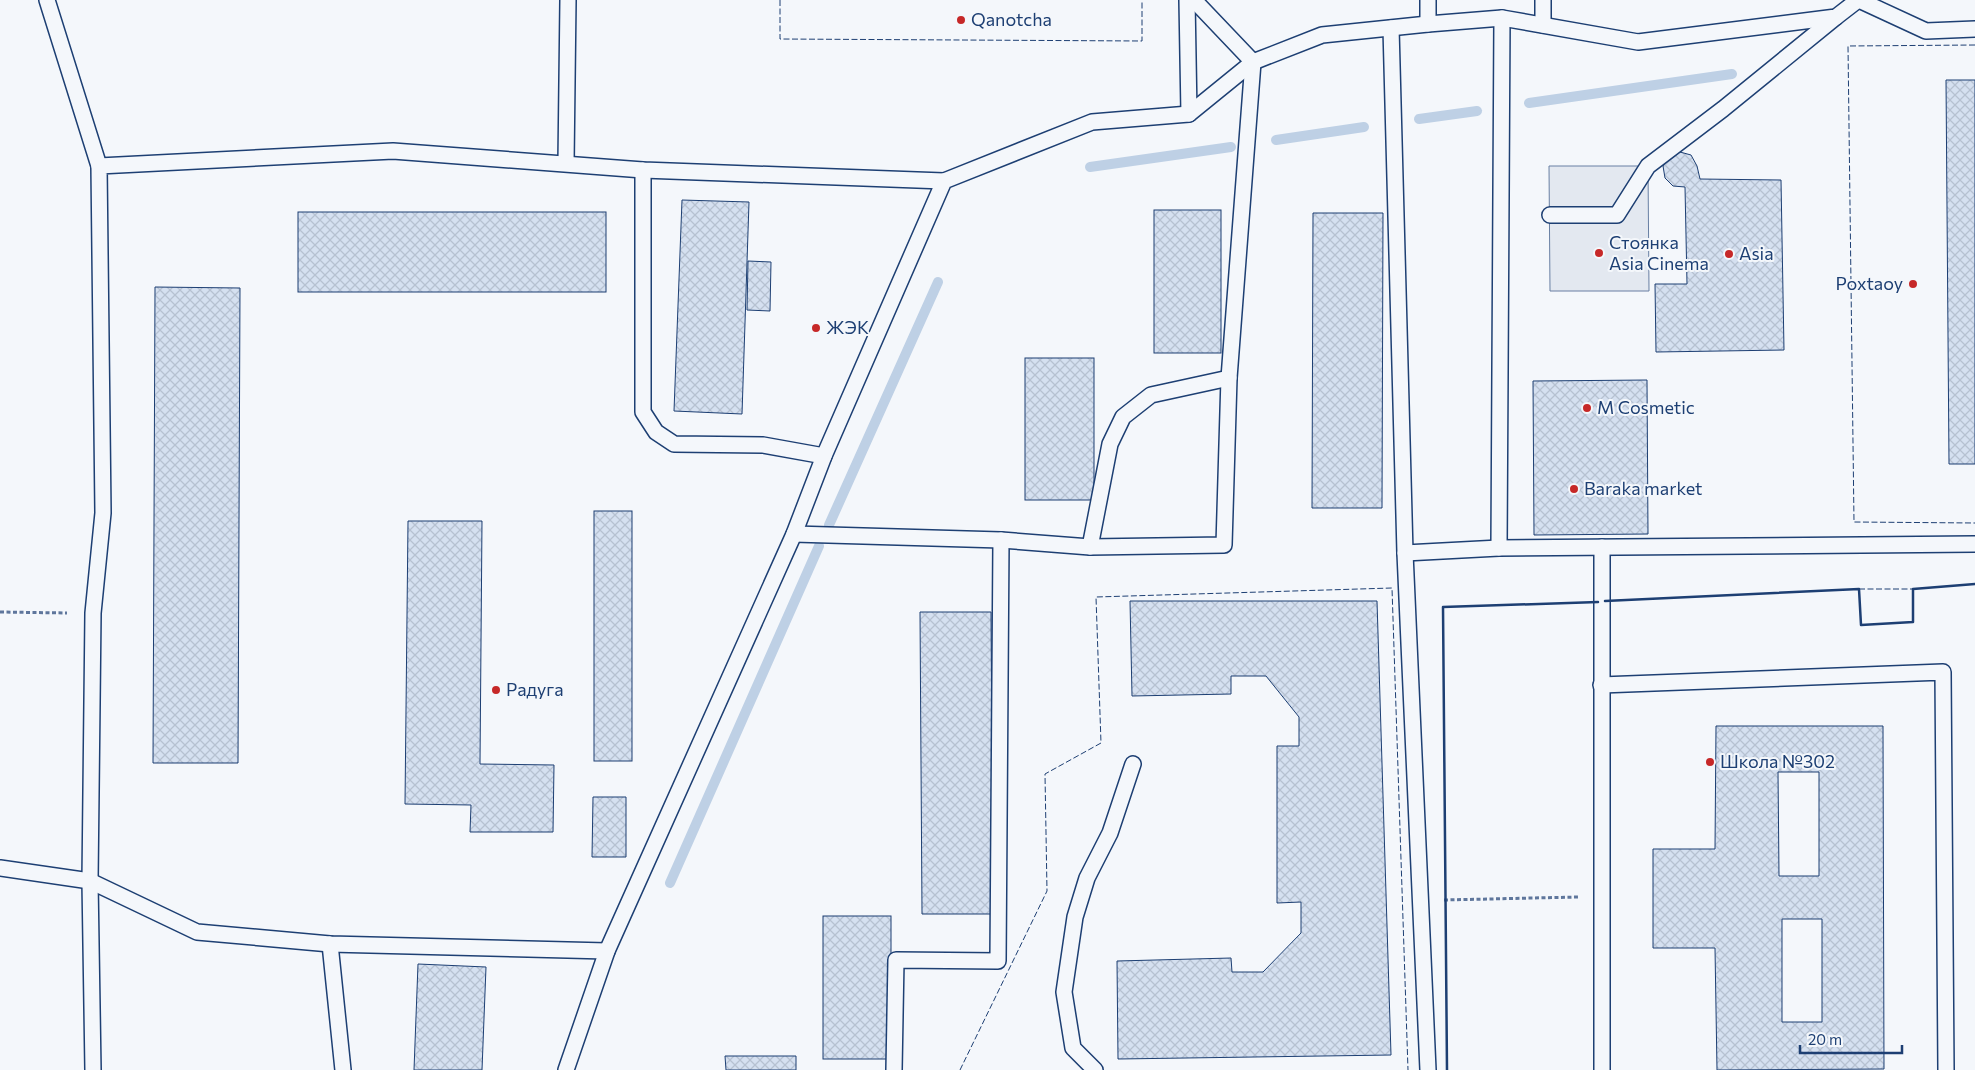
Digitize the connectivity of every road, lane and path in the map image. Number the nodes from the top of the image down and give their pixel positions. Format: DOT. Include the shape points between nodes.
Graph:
graph roads {
  1 [pos="47,0"];
  2 [pos="568,0"];
  3 [pos="1187,0"];
  4 [pos="1194,0"];
  5 [pos="1428,0"];
  6 [pos="1543,0"];
  7 [pos="1859,0"];
  8 [pos="1836,17"];
  9 [pos="1502,18"];
  10 [pos="1428,24"];
  11 [pos="1543,25"];
  12 [pos="1391,28"];
  13 [pos="1975,29"];
  14 [pos="1253,62"];
  15 [pos="1190,114"];
  16 [pos="566,163"];
  17 [pos="99,166"];
  18 [pos="643,170"];
  19 [pos="944,180"];
  20 [pos="1550,215"];
  21 [pos="1229,378"];
  22 [pos="824,456"];
  23 [pos="794,534"];
  24 [pos="1001,540"];
  25 [pos="1975,544"];
  26 [pos="1090,547"];
  27 [pos="1602,547"];
  28 [pos="1499,548"];
  29 [pos="1405,553"];
  30 [pos="0,612"];
  31 [pos="93,613"];
  32 [pos="1601,685"];
  33 [pos="1133,764"];
  34 [pos="0,868"];
  35 [pos="90,881"];
  36 [pos="1602,897"];
  37 [pos="1421,900"];
  38 [pos="330,944"];
  39 [pos="607,951"];
  40 [pos="93,1070"];
  41 [pos="342,1070"];
  42 [pos="566,1070"];
  43 [pos="894,1070"];
  44 [pos="1095,1070"];
  45 [pos="1428,1070"];
  46 [pos="1602,1070"];
  47 [pos="1946,1070"];
  1 -- 17 [label="lane"];
  2 -- 16 [label="lane"];
  3 -- 15 [label="lane"];
  4 -- 14 [label="lane"];
  5 -- 10 [label="lane"];
  6 -- 11 [label="lane"];
  7 -- 8 [label="lane"];
  7 -- 13 [label="lane" via="1926,30"];
  8 -- 11 [label="lane" via="1638,42"];
  8 -- 20 [label="lane" via="1648,166 1617,215"];
  9 -- 10 [label="lane"];
  9 -- 11 [label="lane"];
  9 -- 28 [label="lane"];
  10 -- 12 [label="lane"];
  12 -- 14 [label="lane" via="1322,35"];
  12 -- 29 [label="lane"];
  14 -- 15 [label="lane"];
  14 -- 21 [label="lane"];
  15 -- 19 [label="lane" via="1092,122"];
  16 -- 17 [label="lane" via="393,151"];
  16 -- 18 [label="lane"];
  17 -- 31 [label="lane" via="103,513"];
  18 -- 19 [label="lane"];
  18 -- 22 [label="lane" via="643,412 656,432 674,444 763,445"];
  19 -- 22 [label="lane"];
  21 -- 26 [label="lane" via="1151,395 1123,417 1110,444"];
  21 -- 26 [label="lane" via="1224,545"];
  22 -- 23 [label="lane"];
  23 -- 24 [label="lane"];
  23 -- 39 [label="lane"];
  24 -- 26 [label="lane"];
  24 -- 43 [label="lane" via="998,961 896,960"];
  25 -- 27 [label="lane"];
  27 -- 28 [label="lane"];
  27 -- 32 [label="lane"];
  28 -- 29 [label="lane"];
  29 -- 37 [label="lane"];
  30 -- 31 [label="path"];
  31 -- 35 [label="lane"];
  32 -- 36 [label="lane"];
  32 -- 47 [label="lane" via="1943,672"];
  33 -- 44 [label="lane" via="1110,833 1087,878 1077,909 1064,992 1073,1048"];
  34 -- 35 [label="lane"];
  35 -- 38 [label="lane" via="197,932"];
  35 -- 40 [label="lane"];
  36 -- 37 [label="path"];
  36 -- 46 [label="lane"];
  37 -- 45 [label="lane"];
  38 -- 39 [label="lane"];
  38 -- 41 [label="lane"];
  39 -- 42 [label="lane"];
}
